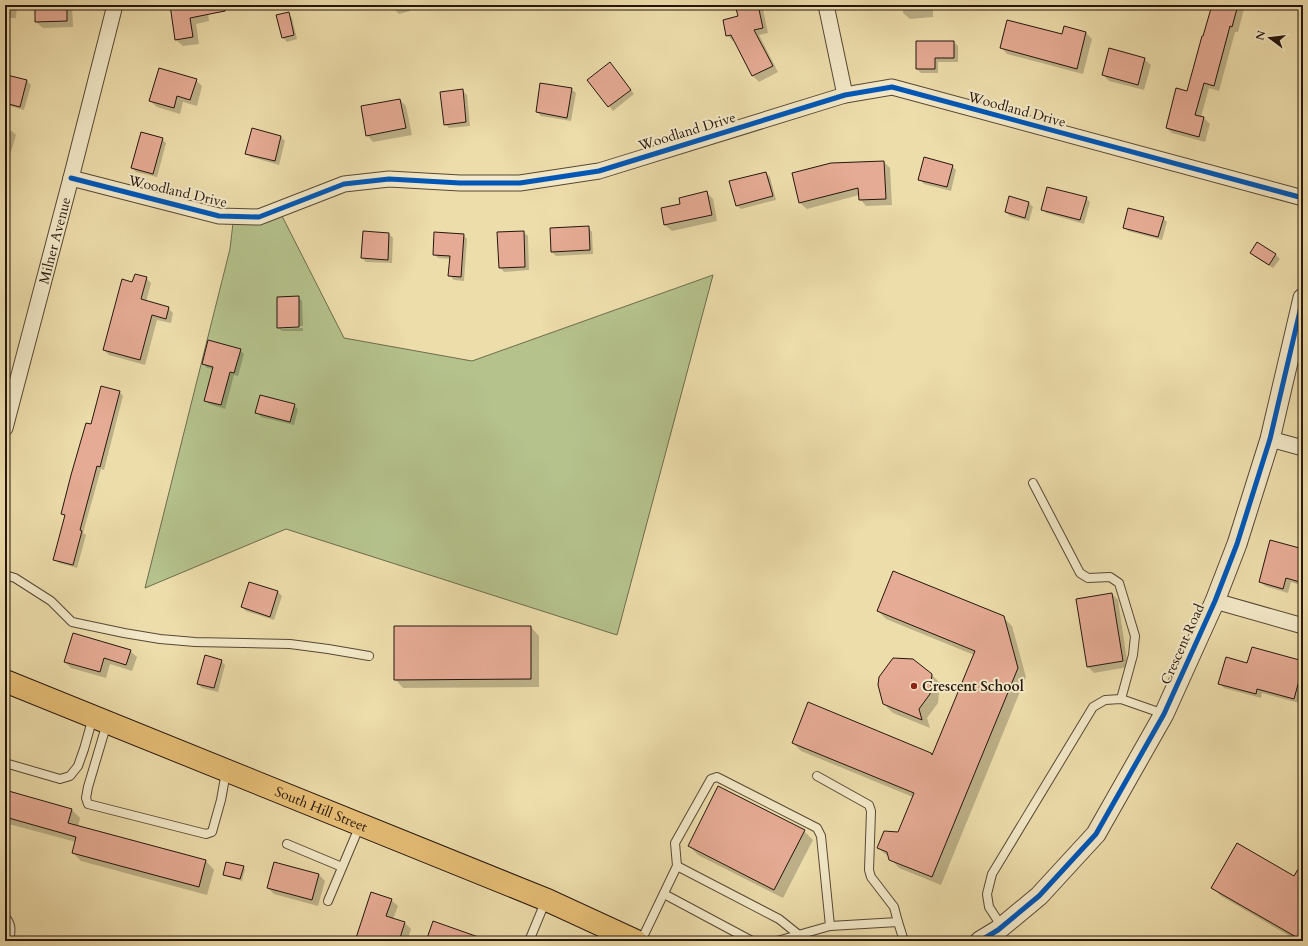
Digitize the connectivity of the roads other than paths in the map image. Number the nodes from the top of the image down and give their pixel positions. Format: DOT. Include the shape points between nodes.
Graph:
graph roads {
  1 [pos="115,5"];
  2 [pos="826,5"];
  3 [pos="846,95"];
  4 [pos="71,178"];
  5 [pos="1303,198"];
  6 [pos="1303,298"];
  7 [pos="5,428"];
  8 [pos="1270,439"];
  9 [pos="1303,448"];
  10 [pos="1033,483"];
  11 [pos="5,575"];
  12 [pos="1215,600"];
  13 [pos="1303,626"];
  14 [pos="369,656"];
  15 [pos="5,681"];
  16 [pos="1121,699"];
  17 [pos="1164,714"];
  18 [pos="100,719"];
  19 [pos="5,763"];
  20 [pos="227,770"];
  21 [pos="817,776"];
  22 [pos="360,824"];
  23 [pos="287,844"];
  24 [pos="677,866"];
  25 [pos="342,867"];
  26 [pos="664,894"];
  27 [pos="547,900"];
  28 [pos="328,901"];
  29 [pos="5,917"];
  30 [pos="898,922"];
  31 [pos="830,926"];
  32 [pos="1002,926"];
  33 [pos="799,935"];
  34 [pos="9,941"];
  35 [pos="529,941"];
  36 [pos="636,941"];
  37 [pos="641,941"];
  38 [pos="752,941"];
  39 [pos="777,941"];
  40 [pos="904,941"];
  41 [pos="980,941"];
  1 -- 4 [label="street, Milner Avenue"];
  2 -- 3 [label="street"];
  3 -- 4 [label="street, Woodland Drive" via="599,171 520,183 389,179 344,184 258,216 219,216"];
  3 -- 5 [label="street, Woodland Drive" via="892,87"];
  4 -- 7 [label="street, Milner Avenue"];
  6 -- 8 [label="street, Crescent Road"];
  8 -- 9 [label="street"];
  8 -- 12 [label="street, Crescent Road" via="1237,544"];
  10 -- 16 [label="lane" via="1080,573 1088,578 1110,576 1119,582 1135,636 1133,655"];
  11 -- 14 [label="lane" via="15,578 51,601 72,622 160,638 195,642 290,644"];
  12 -- 13 [label="street"];
  12 -- 17 [label="street, Crescent Road"];
  15 -- 18 [label="main road, South Hill Street"];
  16 -- 17 [label="lane"];
  16 -- 32 [label="lane" via="1105,700 1093,707 992,874 987,894 989,907"];
  17 -- 32 [label="street, Crescent Road" via="1096,834 1039,896"];
  18 -- 19 [label="lane" via="78,766 70,776 60,779"];
  18 -- 20 [label="main road, South Hill Street"];
  18 -- 20 [label="lane" via="86,798 88,804 206,834 212,832"];
  20 -- 22 [label="main road, South Hill Street"];
  21 -- 30 [label="lane" via="869,805 869,870 871,877 894,907"];
  22 -- 25 [label="lane"];
  22 -- 27 [label="main road, South Hill Street"];
  23 -- 25 [label="lane"];
  24 -- 26 [label="lane"];
  24 -- 31 [label="lane" via="675,843 711,779 717,777 817,828 821,836"];
  24 -- 33 [label="lane" via="779,919"];
  25 -- 28 [label="lane"];
  26 -- 37 [label="lane"];
  26 -- 38 [label="lane"];
  27 -- 35 [label="lane"];
  27 -- 36 [label="main road, South Hill Street"];
  29 -- 34 [label="lane" via="10,923"];
  30 -- 31 [label="lane"];
  30 -- 40 [label="lane"];
  31 -- 33 [label="lane"];
  32 -- 41 [label="street, Crescent Road"];
  33 -- 39 [label="lane"];
}
